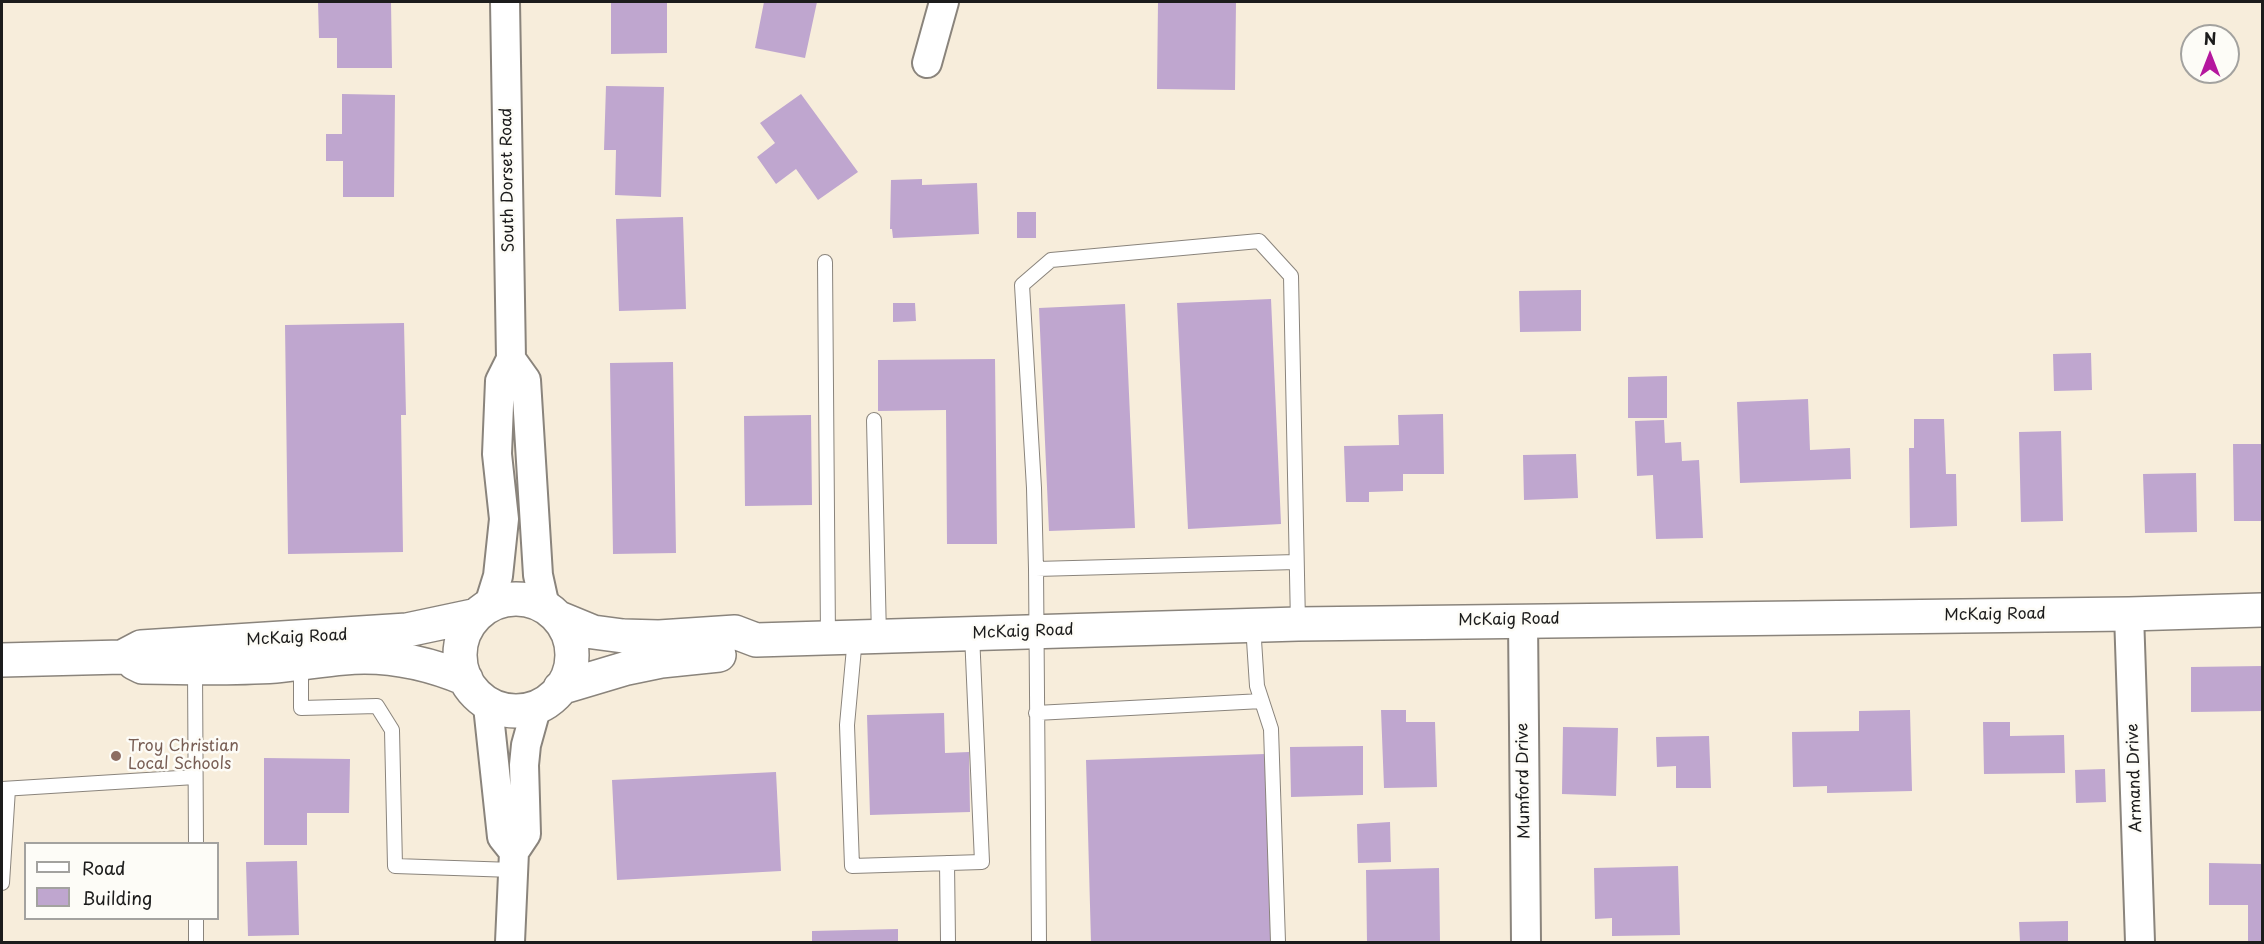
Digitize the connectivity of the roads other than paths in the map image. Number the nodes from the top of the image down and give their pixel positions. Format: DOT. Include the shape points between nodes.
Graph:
graph roads {
  1 [pos="505,2"];
  2 [pos="944,2"];
  3 [pos="927,63"];
  4 [pos="825,262"];
  5 [pos="511,359"];
  6 [pos="874,420"];
  7 [pos="1296,562"];
  8 [pos="1036,569"];
  9 [pos="2262,610"];
  10 [pos="481,611"];
  11 [pos="552,613"];
  12 [pos="2129,614"];
  13 [pos="1523,620"];
  14 [pos="1298,624"];
  15 [pos="1253,625"];
  16 [pos="1037,632"];
  17 [pos="972,634"];
  18 [pos="854,638"];
  19 [pos="756,640"];
  20 [pos="122,657"];
  21 [pos="2,660"];
  22 [pos="301,664"];
  23 [pos="195,669"];
  24 [pos="466,679"];
  25 [pos="548,699"];
  26 [pos="1262,701"];
  27 [pos="488,706"];
  28 [pos="1036,713"];
  29 [pos="195,777"];
  30 [pos="4,789"];
  31 [pos="196,842"];
  32 [pos="514,861"];
  33 [pos="947,863"];
  34 [pos="2,883"];
  35 [pos="196,920"];
  36 [pos="196,942"];
  37 [pos="510,942"];
  38 [pos="948,942"];
  39 [pos="1039,942"];
  40 [pos="1278,942"];
  41 [pos="1526,942"];
  42 [pos="2140,942"];
  1 -- 5 [label="street, South Dorset Road"];
  2 -- 3 [label="street"];
  4 -- 18 [label="lane"];
  5 -- 10 [label="street, South Dorset Road" via="500,381 497,454 504,519 499,568"];
  5 -- 11 [label="street" via="526,380 537,557"];
  6 -- 18 [label="lane"];
  7 -- 8 [label="lane"];
  7 -- 8 [label="lane" via="1291,276 1259,241 1051,260 1022,285"];
  7 -- 14 [label="lane"];
  8 -- 16 [label="lane"];
  9 -- 12 [label="street, McKaig Road"];
  10 -- 11 [label="street" via="503,601 518,600"];
  10 -- 20 [label="street, McKaig Road" via="407,630 141,647"];
  10 -- 24 [label="street" via="465,630 461,646"];
  11 -- 19 [label="street, McKaig Road" via="593,632 622,636 659,638 735,632"];
  11 -- 25 [label="street" via="569,635 571,653 569,672"];
  12 -- 13 [label="street, McKaig Road"];
  12 -- 42 [label="street, Armand Drive"];
  13 -- 14 [label="street, McKaig Road"];
  13 -- 41 [label="street, Mumford Drive"];
  14 -- 15 [label="street, McKaig Road"];
  15 -- 16 [label="street, McKaig Road"];
  15 -- 26 [label="lane" via="1257,686"];
  16 -- 17 [label="street, McKaig Road"];
  16 -- 28 [label="lane"];
  17 -- 18 [label="street, McKaig Road"];
  17 -- 33 [label="lane" via="982,862"];
  18 -- 19 [label="street, McKaig Road"];
  18 -- 33 [label="lane" via="847,726 852,866"];
  19 -- 25 [label="street, McKaig Road" via="736,653 627,668"];
  20 -- 21 [label="street, McKaig Road"];
  20 -- 23 [label="street, McKaig Road" via="142,667"];
  22 -- 23 [label="street, McKaig Road"];
  22 -- 24 [label="street, McKaig Road" via="377,658 436,667"];
  22 -- 32 [label="lane" via="301,708 377,706 392,730 395,866"];
  23 -- 29 [label="lane"];
  24 -- 27 [label="street" via="473,693"];
  25 -- 27 [label="street" via="516,712"];
  25 -- 32 [label="street" via="528,735 524,765 526,834"];
  26 -- 28 [label="lane"];
  26 -- 40 [label="lane" via="1271,729"];
  27 -- 32 [label="street" via="502,837"];
  28 -- 39 [label="lane"];
  29 -- 30 [label="lane"];
  29 -- 31 [label="lane"];
  30 -- 34 [label="lane"];
  32 -- 37 [label="street"];
  33 -- 38 [label="lane"];
  35 -- 36 [label="lane"];
}
